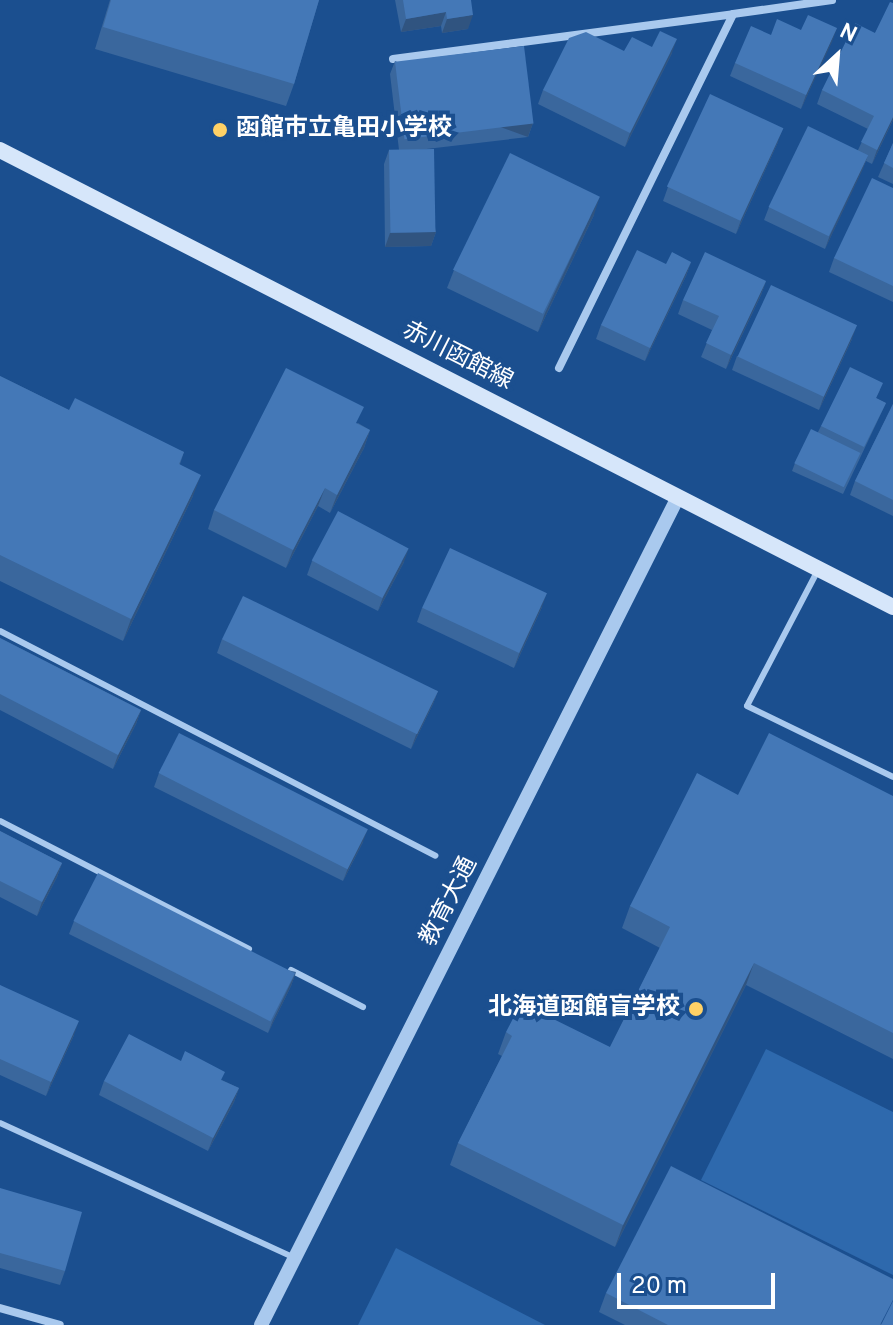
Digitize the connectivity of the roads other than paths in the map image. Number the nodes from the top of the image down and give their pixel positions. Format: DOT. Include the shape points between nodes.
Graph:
graph roads {
  1 [pos="832,0"];
  2 [pos="733,14"];
  3 [pos="393,59"];
  4 [pos="0,150"];
  5 [pos="559,368"];
  6 [pos="678,497"];
  7 [pos="818,570"];
  8 [pos="891,600"];
  9 [pos="0,631"];
  10 [pos="893,777"];
  11 [pos="0,821"];
  12 [pos="435,856"];
  13 [pos="251,950"];
  14 [pos="279,964"];
  15 [pos="363,1007"];
  16 [pos="0,1123"];
  17 [pos="296,1259"];
  18 [pos="0,1308"];
  19 [pos="60,1325"];
  20 [pos="261,1325"];
  1 -- 2 [label="street"];
  2 -- 3 [label="street"];
  2 -- 5 [label="street"];
  4 -- 6 [label="main road, 赤川函館線"];
  6 -- 7 [label="main road, 赤川函館線"];
  6 -- 17 [label="street, 教育大通"];
  7 -- 8 [label="main road, 赤川函館線"];
  7 -- 10 [label="lane" via="747,706"];
  9 -- 12 [label="lane"];
  11 -- 13 [label="lane"];
  14 -- 15 [label="lane"];
  16 -- 17 [label="lane"];
  17 -- 20 [label="street, 教育大通"];
  18 -- 19 [label="street"];
}
